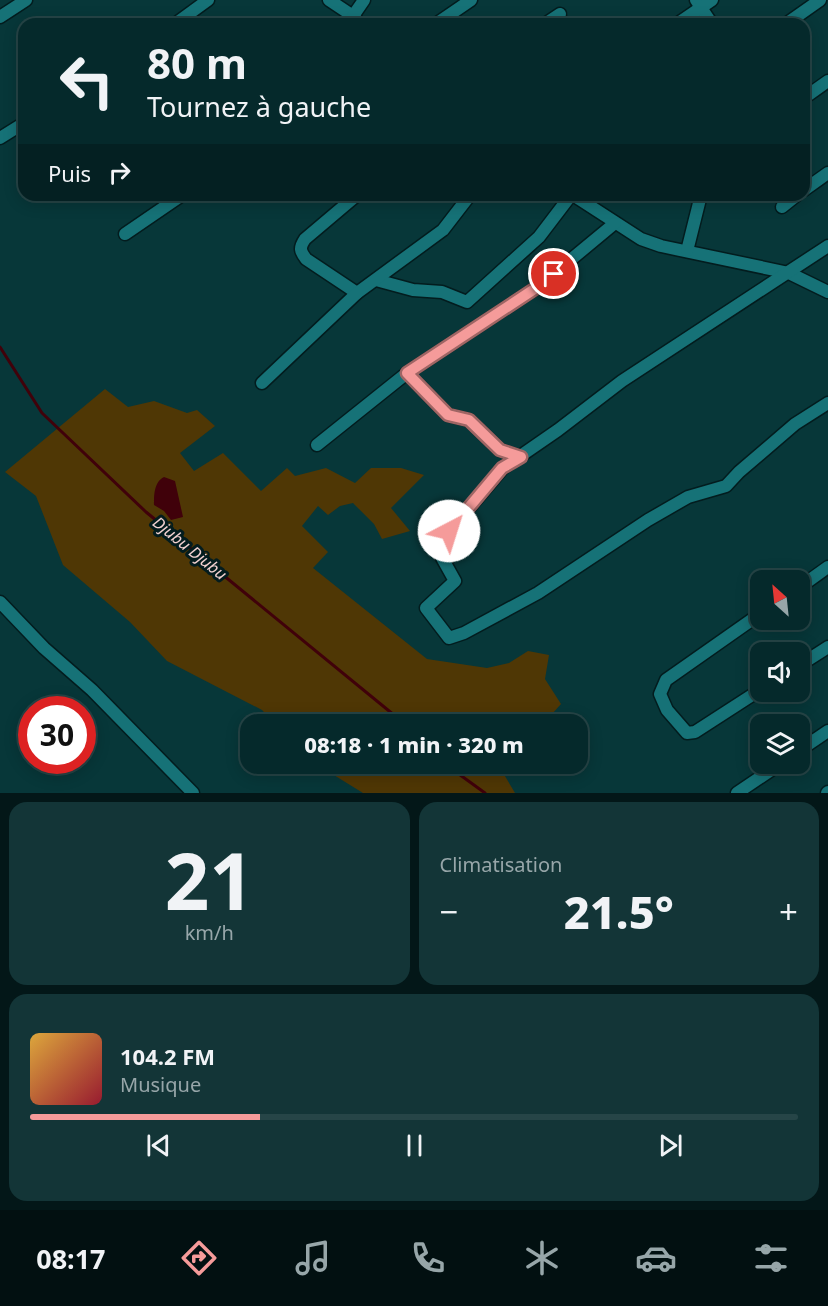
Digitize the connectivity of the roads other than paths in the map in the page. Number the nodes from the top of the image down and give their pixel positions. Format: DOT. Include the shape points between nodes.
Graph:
graph roads {
  1 [pos="26,0"];
  2 [pos="208,0"];
  3 [pos="329,0"];
  4 [pos="364,0"];
  5 [pos="471,0"];
  6 [pos="712,0"];
  7 [pos="820,0"];
  8 [pos="698,4"];
  9 [pos="560,14"];
  10 [pos="0,16"];
  11 [pos="183,18"];
  12 [pos="354,18"];
  13 [pos="358,18"];
  14 [pos="445,18"];
  15 [pos="554,18"];
  16 [pos="684,18"];
  17 [pos="708,18"];
  18 [pos="794,18"];
  19 [pos="828,81"];
  20 [pos="810,94"];
  21 [pos="18,127"];
  22 [pos="0,138"];
  23 [pos="828,173"];
  24 [pos="810,186"];
  25 [pos="173,201"];
  26 [pos="350,201"];
  27 [pos="465,201"];
  28 [pos="567,201"];
  29 [pos="581,201"];
  30 [pos="700,201"];
  31 [pos="790,201"];
  32 [pos="782,207"];
  33 [pos="615,223"];
  34 [pos="125,234"];
  35 [pos="828,246"];
  36 [pos="687,251"];
  37 [pos="789,273"];
  38 [pos="376,280"];
  39 [pos="828,292"];
  40 [pos="357,293"];
  41 [pos="407,373"];
  42 [pos="262,383"];
  43 [pos="828,403"];
  44 [pos="317,445"];
  45 [pos="521,457"];
  46 [pos="828,567"];
  47 [pos="810,580"];
  48 [pos="0,602"];
  49 [pos="750,621"];
  50 [pos="828,646"];
  51 [pos="810,658"];
  52 [pos="750,697"];
  53 [pos="828,731"];
  54 [pos="810,743"];
  55 [pos="765,774"];
  56 [pos="194,793"];
  57 [pos="737,793"];
  1 -- 10 [label="street"];
  2 -- 11 [label="street"];
  3 -- 12 [label="street"];
  4 -- 13 [label="street"];
  5 -- 14 [label="street"];
  6 -- 8 [label="street"];
  7 -- 18 [label="street"];
  8 -- 16 [label="street"];
  8 -- 17 [label="street"];
  9 -- 15 [label="street"];
  19 -- 20 [label="street"];
  21 -- 22 [label="street"];
  23 -- 24 [label="street"];
  25 -- 34 [label="street"];
  26 -- 40 [label="street" via="300,246 306,259"];
  27 -- 38 [label="street" via="443,230"];
  28 -- 38 [label="street" via="538,237 467,302 442,292 413,290"];
  29 -- 33 [label="street"];
  30 -- 36 [label="street"];
  31 -- 32 [label="street"];
  33 -- 36 [label="street" via="641,239"];
  33 -- 41 [label="street" via="539,286"];
  35 -- 37 [label="street"];
  36 -- 37 [label="street"];
  37 -- 39 [label="street"];
  37 -- 45 [label="street" via="622,381"];
  38 -- 40 [label="street"];
  40 -- 42 [label="street"];
  41 -- 44 [label="street"];
  41 -- 45 [label="street" via="448,415 469,420 500,450"];
  43 -- 45 [label="street" via="795,424 726,486 688,497 538,593 449,638 426,608 455,581 436,547 502,468"];
  46 -- 47 [label="street"];
  48 -- 56 [label="street"];
  49 -- 52 [label="street" via="666,680 660,694 687,734"];
  50 -- 51 [label="street"];
  53 -- 54 [label="street"];
  55 -- 57 [label="street"];
}
